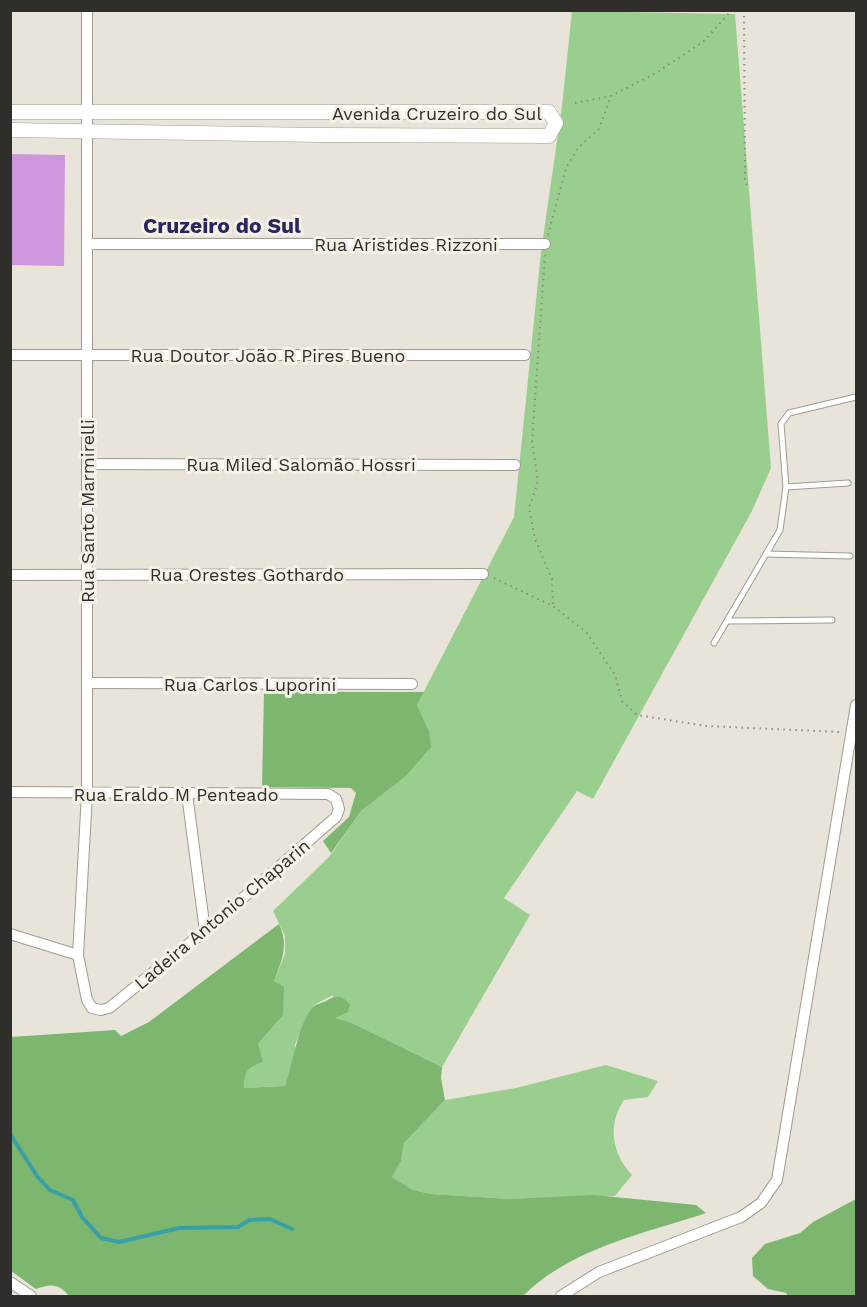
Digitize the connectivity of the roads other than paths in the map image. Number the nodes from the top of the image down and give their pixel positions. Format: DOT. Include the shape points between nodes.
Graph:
graph roads {
  1 [pos="87,10"];
  2 [pos="10,111"];
  3 [pos="87,112"];
  4 [pos="323,112"];
  5 [pos="10,130"];
  6 [pos="89,132"];
  7 [pos="322,135"];
  8 [pos="87,244"];
  9 [pos="546,244"];
  10 [pos="10,355"];
  11 [pos="87,355"];
  12 [pos="525,355"];
  13 [pos="856,397"];
  14 [pos="87,464"];
  15 [pos="515,465"];
  16 [pos="848,483"];
  17 [pos="786,486"];
  18 [pos="766,554"];
  19 [pos="850,556"];
  20 [pos="483,574"];
  21 [pos="10,575"];
  22 [pos="87,575"];
  23 [pos="832,620"];
  24 [pos="727,621"];
  25 [pos="714,643"];
  26 [pos="87,683"];
  27 [pos="412,684"];
  28 [pos="856,705"];
  29 [pos="10,792"];
  30 [pos="87,794"];
  31 [pos="188,794"];
  32 [pos="338,804"];
  33 [pos="205,931"];
  34 [pos="10,934"];
  35 [pos="78,955"];
  36 [pos="92,1008"];
  37 [pos="10,1282"];
  38 [pos="32,1296"];
  39 [pos="561,1296"];
  1 -- 3 [label="street, Rua Santo Marmirelli"];
  2 -- 3 [label="street, Avenida Cruzeiro do Sul"];
  3 -- 4 [label="street, Avenida Cruzeiro do Sul"];
  3 -- 6 [label="street, Rua Santo Marmirelli"];
  4 -- 7 [label="street"];
  4 -- 7 [label="street, Avenida Cruzeiro do Sul" via="549,112 556,123 549,136"];
  5 -- 6 [label="street, Avenida Cruzeiro do Sul"];
  6 -- 7 [label="street, Avenida Cruzeiro do Sul"];
  6 -- 8 [label="street, Rua Santo Marmirelli"];
  8 -- 9 [label="street, Rua Aristides Rizzoni"];
  8 -- 11 [label="street, Rua Santo Marmirelli"];
  10 -- 11 [label="street, Rua Doutor João R Pires Bueno"];
  11 -- 12 [label="street, Rua Doutor João R Pires Bueno"];
  11 -- 14 [label="street, Rua Santo Marmirelli"];
  13 -- 17 [label="lane" via="789,413 781,424"];
  14 -- 15 [label="street, Rua Miled Salomão Hossri"];
  14 -- 22 [label="street, Rua Santo Marmirelli"];
  16 -- 17 [label="lane"];
  17 -- 18 [label="lane" via="780,530"];
  18 -- 19 [label="lane"];
  18 -- 24 [label="lane"];
  20 -- 22 [label="street, Rua Orestes Gothardo"];
  21 -- 22 [label="street, Rua Orestes Gothardo"];
  22 -- 26 [label="street, Rua Santo Marmirelli"];
  23 -- 24 [label="lane"];
  24 -- 25 [label="lane"];
  26 -- 27 [label="street, Rua Carlos Luporini"];
  26 -- 30 [label="street, Rua Santo Marmirelli"];
  28 -- 39 [label="street" via="777,1180 761,1203 741,1217 599,1272"];
  29 -- 30 [label="street, Rua Eraldo M Penteado"];
  30 -- 31 [label="street, Rua Eraldo M Penteado"];
  30 -- 35 [label="street, Rua Santo Marmirelli"];
  31 -- 32 [label="street, Rua Eraldo M Penteado" via="328,794"];
  31 -- 33 [label="street"];
  32 -- 33 [label="street, Ladeira Antonio Chaparin" via="336,817"];
  33 -- 36 [label="street, Ladeira Antonio Chaparin" via="109,1008"];
  34 -- 35 [label="street"];
  35 -- 36 [label="street, Rua Santo Marmirelli"];
  37 -- 38 [label="street"];
}
